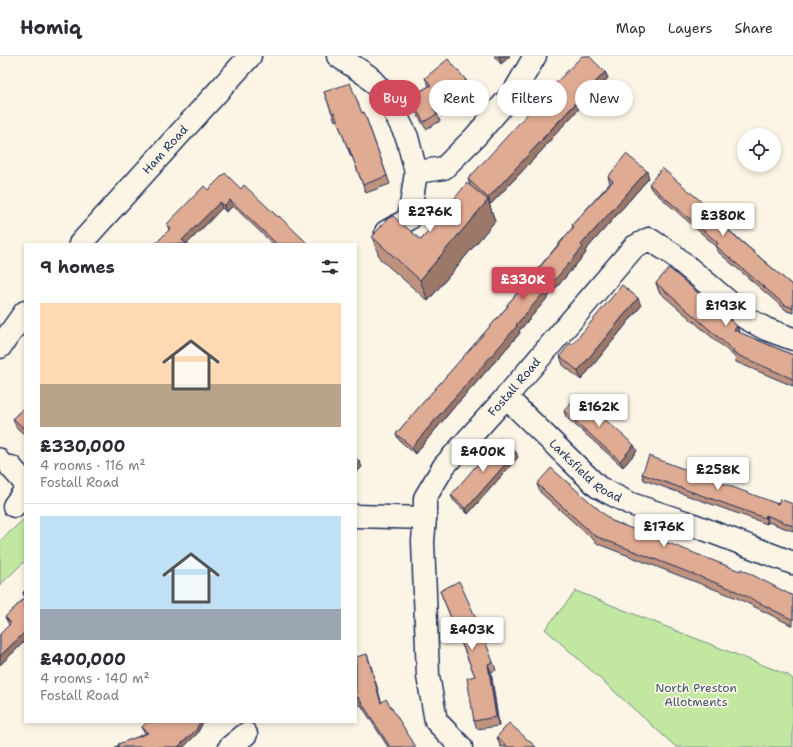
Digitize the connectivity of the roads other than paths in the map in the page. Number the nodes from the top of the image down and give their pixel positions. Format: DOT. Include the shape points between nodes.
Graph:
graph roads {
  1 [pos="250,56"];
  2 [pos="338,56"];
  3 [pos="535,56"];
  4 [pos="416,172"];
  5 [pos="386,232"];
  6 [pos="81,243"];
  7 [pos="24,313"];
  8 [pos="793,339"];
  9 [pos="0,347"];
  10 [pos="506,397"];
  11 [pos="357,516"];
  12 [pos="426,518"];
  13 [pos="793,563"];
  14 [pos="461,747"];
  1 -- 6 [label="street, Ham Road"];
  2 -- 4 [label="street" via="368,76 387,97 406,137"];
  3 -- 4 [label="street" via="514,92 476,137 444,168"];
  4 -- 5 [label="street" via="409,219"];
  7 -- 9 [label="street"];
  8 -- 10 [label="street, Fostall Road" via="744,318 671,253 649,239 634,247"];
  10 -- 12 [label="street, Fostall Road" via="444,466 425,498"];
  10 -- 13 [label="street, Larksfield Road" via="598,487 631,504"];
  11 -- 12 [label="street"];
  12 -- 14 [label="street, Fostall Road" via="423,541 428,676 436,721"];
}
